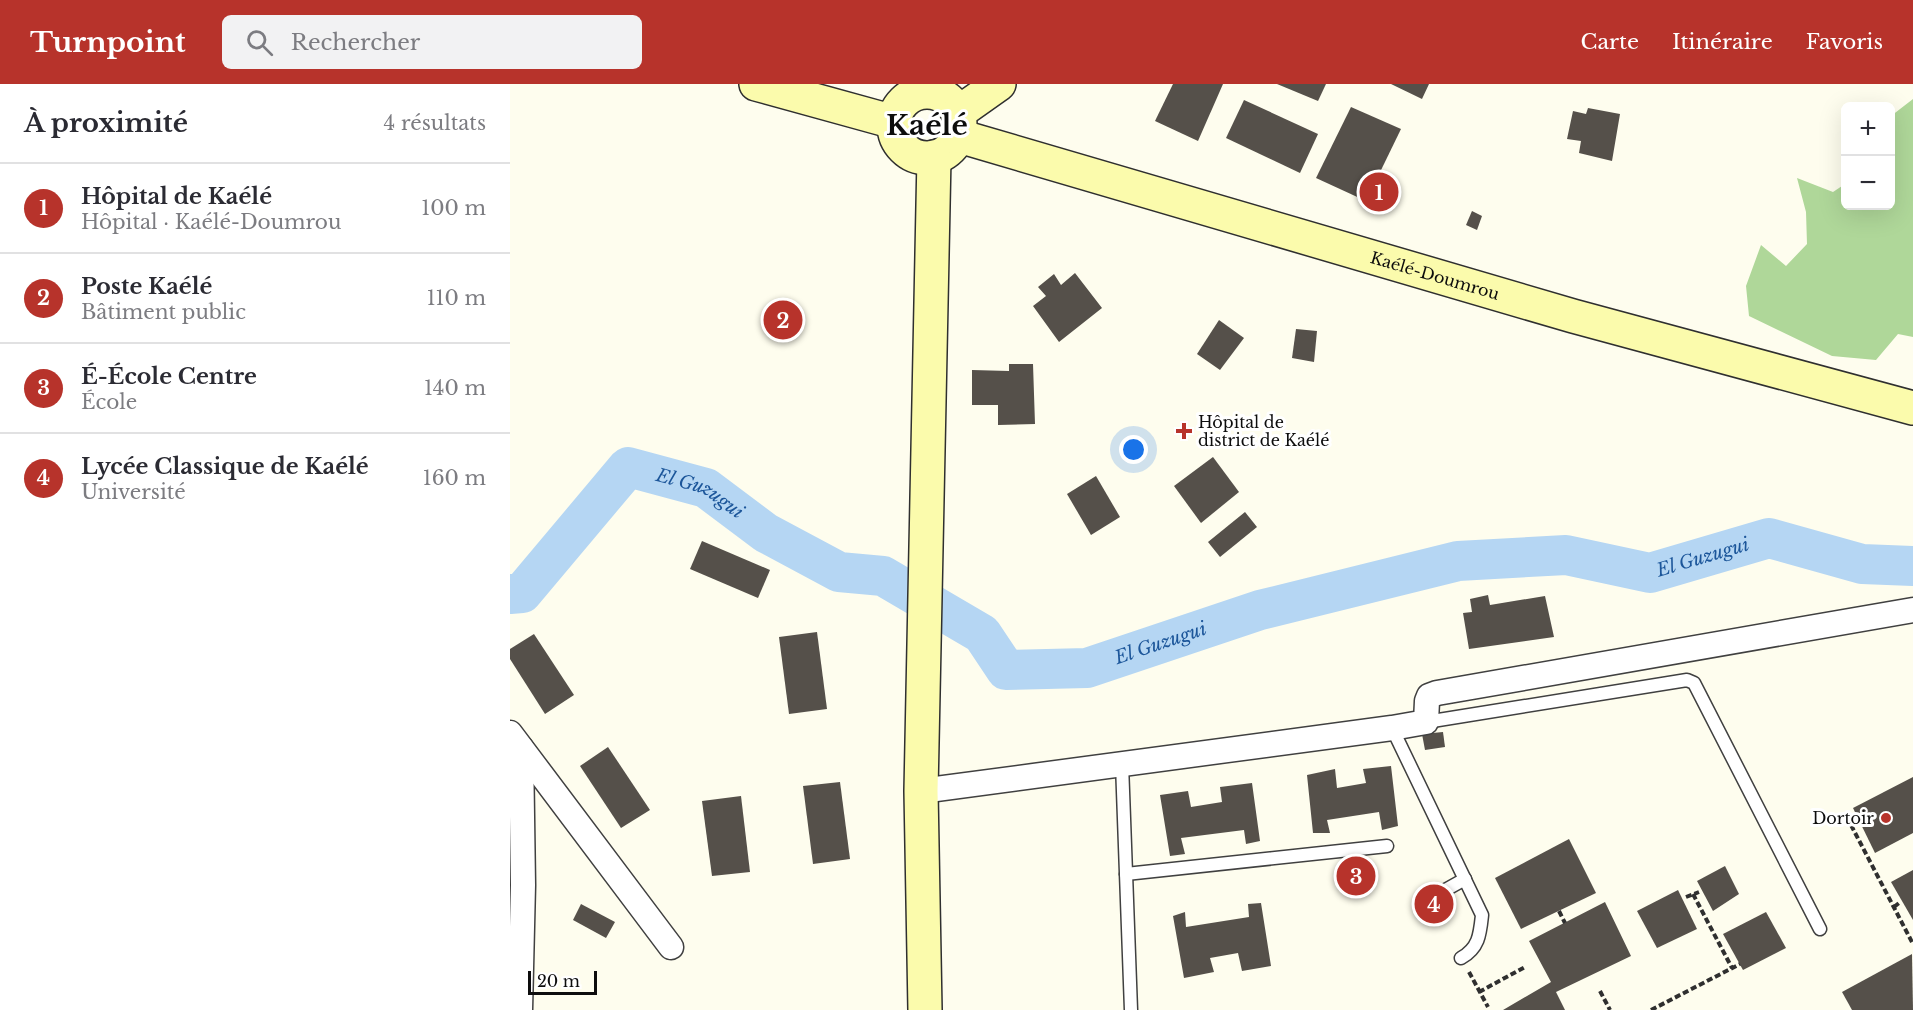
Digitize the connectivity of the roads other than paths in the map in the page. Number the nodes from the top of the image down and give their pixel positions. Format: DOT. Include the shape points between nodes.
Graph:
graph roads {
  1 [pos="756,84"];
  2 [pos="999,84"];
  3 [pos="912,89"];
  4 [pos="894,122"];
  5 [pos="959,125"];
  6 [pos="934,158"];
  7 [pos="1913,408"];
  8 [pos="1913,610"];
  9 [pos="1426,722"];
  10 [pos="1392,728"];
  11 [pos="516,740"];
  12 [pos="1122,764"];
  13 [pos="921,791"];
  14 [pos="1387,846"];
  15 [pos="1126,874"];
  16 [pos="1465,879"];
  17 [pos="1431,898"];
  18 [pos="1820,929"];
  19 [pos="671,947"];
  20 [pos="1461,958"];
  21 [pos="520,1010"];
  22 [pos="925,1010"];
  23 [pos="1131,1010"];
  1 -- 4 [label="main road"];
  2 -- 5 [label="main road"];
  3 -- 4 [label="main road" via="896,111"];
  3 -- 5 [label="main road" via="947,98"];
  4 -- 6 [label="main road" via="894,132 905,150 914,156"];
  5 -- 6 [label="main road" via="949,150"];
  5 -- 7 [label="main road, Kaélé-Doumrou" via="1573,316"];
  6 -- 13 [label="main road"];
  8 -- 9 [label="street" via="1437,693 1427,701"];
  9 -- 10 [label="street"];
  9 -- 18 [label="lane" via="1687,680 1695,683"];
  10 -- 12 [label="street"];
  10 -- 16 [label="lane"];
  11 -- 19 [label="street"];
  11 -- 21 [label="street" via="523,885"];
  12 -- 13 [label="street"];
  12 -- 15 [label="lane"];
  13 -- 22 [label="main road"];
  14 -- 15 [label="lane"];
  15 -- 23 [label="lane"];
  16 -- 17 [label="lane"];
  16 -- 20 [label="lane" via="1482,915 1480,934 1472,952"];
}
